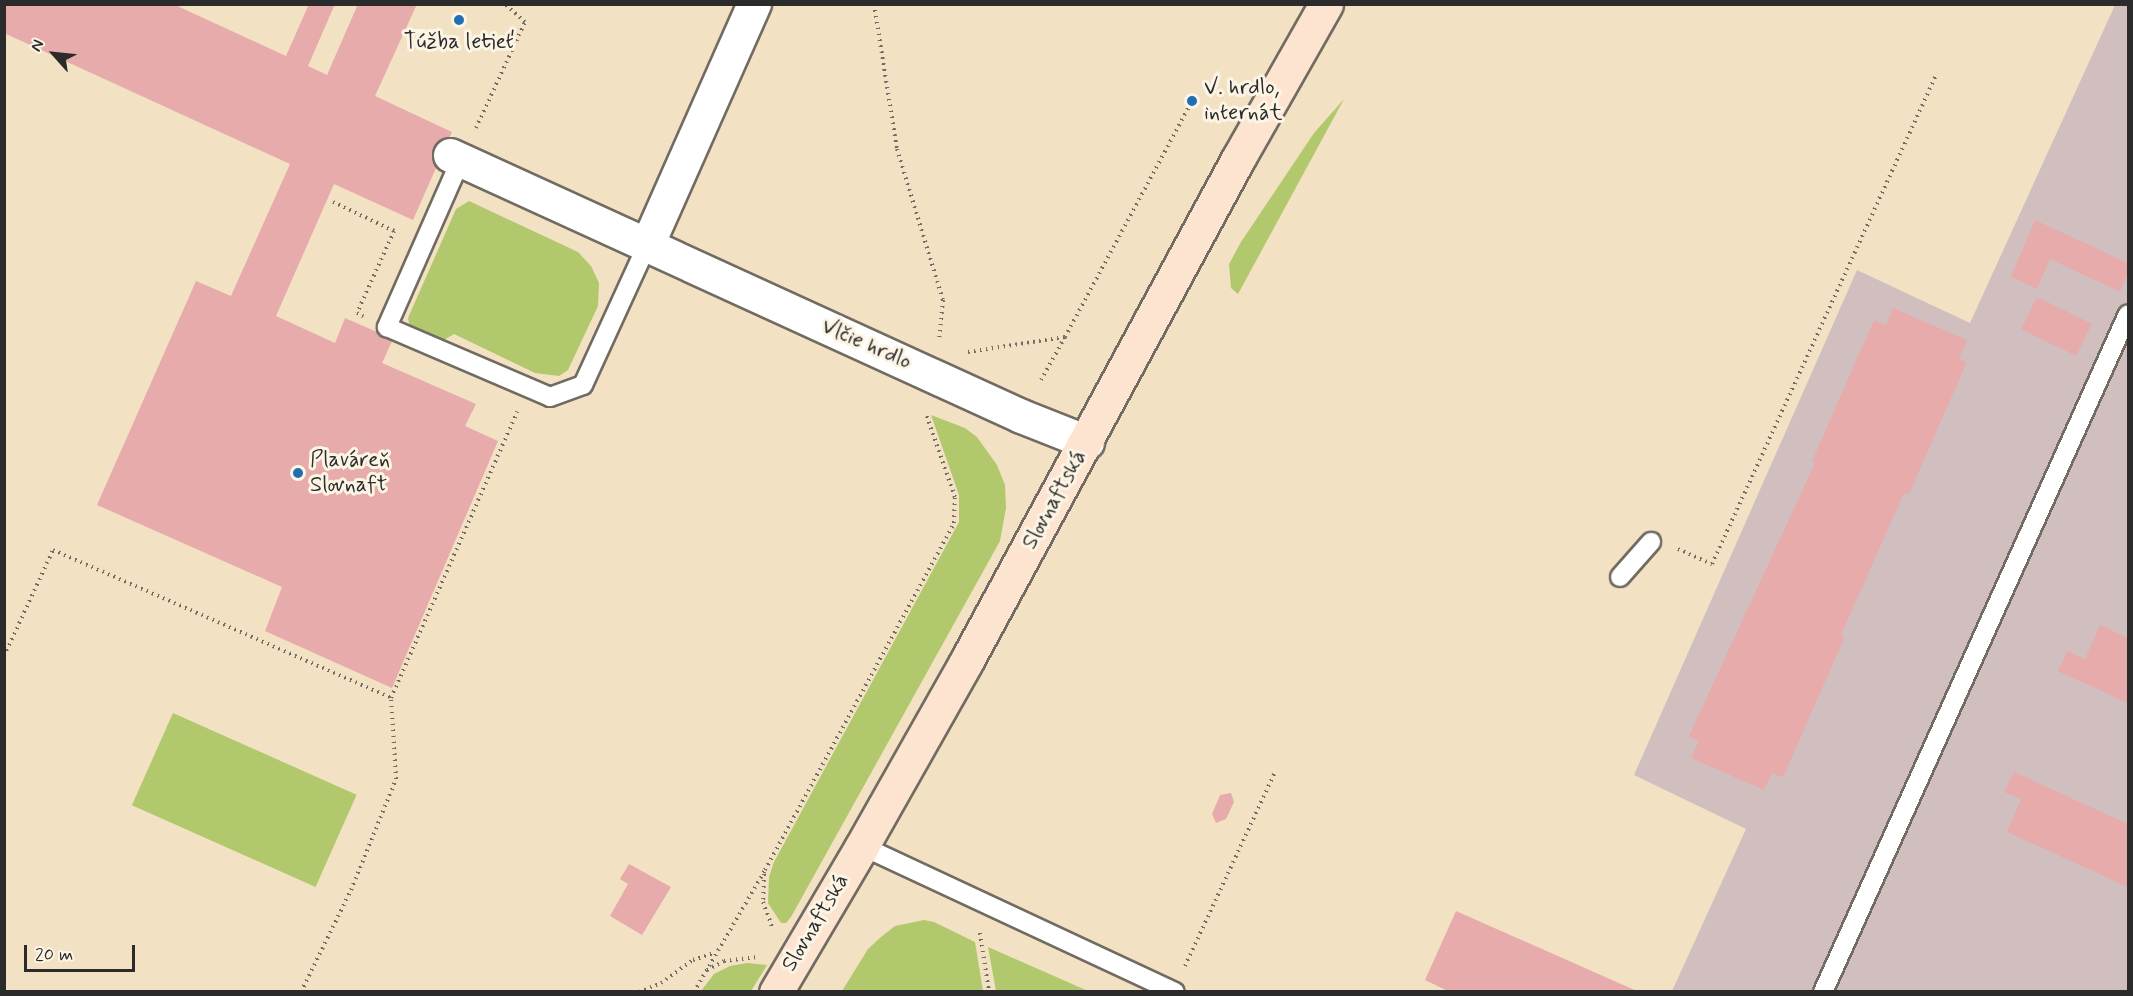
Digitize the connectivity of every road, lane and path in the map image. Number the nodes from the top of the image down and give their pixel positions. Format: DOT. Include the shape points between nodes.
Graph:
graph roads {
  1 [pos="505,4"];
  2 [pos="754,4"];
  3 [pos="874,4"];
  4 [pos="1326,4"];
  5 [pos="1938,73"];
  6 [pos="1192,101"];
  7 [pos="455,157"];
  8 [pos="333,202"];
  9 [pos="647,245"];
  10 [pos="2128,314"];
  11 [pos="387,327"];
  12 [pos="1065,337"];
  13 [pos="939,345"];
  14 [pos="961,353"];
  15 [pos="1041,380"];
  16 [pos="926,414"];
  17 [pos="510,427"];
  18 [pos="1087,442"];
  19 [pos="1651,542"];
  20 [pos="1674,547"];
  21 [pos="1620,577"];
  22 [pos="4,656"];
  23 [pos="391,698"];
  24 [pos="1275,772"];
  25 [pos="862,846"];
  26 [pos="765,870"];
  27 [pos="772,922"];
  28 [pos="980,933"];
  29 [pos="716,952"];
  30 [pos="766,957"];
  31 [pos="1185,966"];
  32 [pos="706,971"];
  33 [pos="301,992"];
  34 [pos="639,992"];
  35 [pos="694,992"];
  36 [pos="776,992"];
  37 [pos="989,992"];
  38 [pos="1175,992"];
  39 [pos="1823,992"];
  1 -- 7 [label="path" via="525,22"];
  2 -- 9 [label="street"];
  3 -- 13 [label="path" via="897,149 943,300"];
  4 -- 18 [label="main road, Slovnaftská" via="1238,159"];
  5 -- 20 [label="path" via="1712,564"];
  6 -- 12 [label="path"];
  7 -- 9 [label="street, Vlčie hrdlo"];
  7 -- 11 [label="lane"];
  8 -- 11 [label="path" via="394,231 357,313"];
  9 -- 11 [label="lane" via="584,385 550,397"];
  9 -- 18 [label="street, Vlčie hrdlo" via="1021,416"];
  10 -- 39 [label="lane"];
  12 -- 14 [label="path"];
  12 -- 15 [label="path"];
  16 -- 26 [label="path" via="955,496 954,523"];
  17 -- 23 [label="path"];
  18 -- 25 [label="main road, Slovnaftská"];
  19 -- 21 [label="lane"];
  22 -- 23 [label="path" via="53,550"];
  23 -- 33 [label="path" via="396,779 351,890"];
  24 -- 31 [label="path"];
  25 -- 36 [label="main road, Slovnaftská"];
  25 -- 38 [label="lane"];
  26 -- 27 [label="path" via="763,903"];
  26 -- 29 [label="path"];
  28 -- 37 [label="path"];
  29 -- 32 [label="path"];
  29 -- 34 [label="path" via="693,960 661,983"];
  30 -- 32 [label="path" via="724,961"];
  32 -- 35 [label="path"];
}
